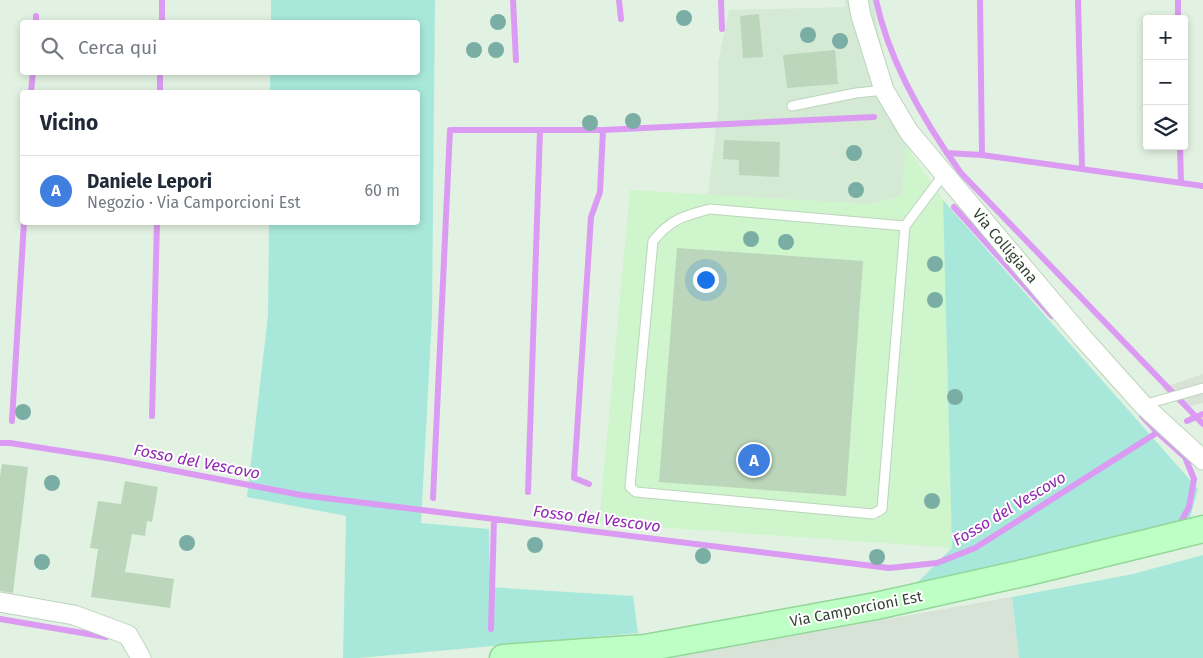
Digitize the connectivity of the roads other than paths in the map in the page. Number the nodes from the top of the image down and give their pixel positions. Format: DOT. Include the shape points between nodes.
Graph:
graph roads {
  1 [pos="858,0"];
  2 [pos="884,90"];
  3 [pos="792,106"];
  4 [pos="944,174"];
  5 [pos="905,226"];
  6 [pos="1203,388"];
  7 [pos="1144,405"];
  8 [pos="1203,460"];
  9 [pos="1203,521"];
  10 [pos="1191,532"];
  11 [pos="0,602"];
  12 [pos="141,658"];
  13 [pos="503,658"];
  1 -- 2 [label="street, Via Colligiana"];
  2 -- 3 [label="lane"];
  2 -- 4 [label="street, Via Colligiana" via="909,132"];
  4 -- 5 [label="lane"];
  4 -- 7 [label="street, Via Colligiana"];
  5 -- 5 [label="lane" via="882,509 873,514 636,492 630,487 653,241 663,228 683,216 710,210"];
  6 -- 7 [label="lane"];
  7 -- 8 [label="street, Via Colligiana"];
  9 -- 10 [label="street"];
  10 -- 13 [label="main road, Via Camporcioni Est" via="876,606 645,648"];
  11 -- 12 [label="street" via="74,615 128,635"];
}
